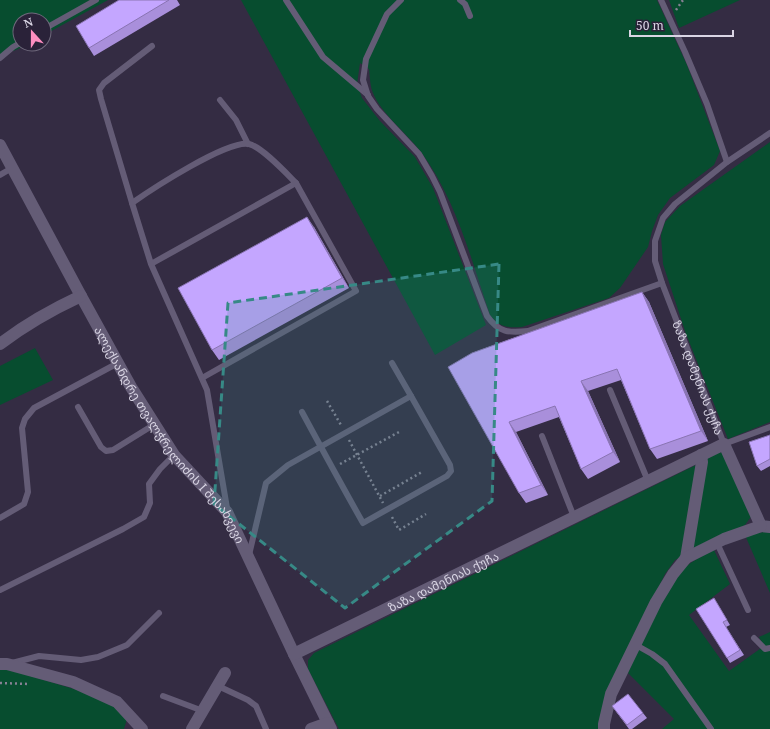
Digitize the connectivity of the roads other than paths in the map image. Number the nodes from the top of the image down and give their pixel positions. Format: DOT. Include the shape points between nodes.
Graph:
graph roads {
  1 [pos="96,0"];
  2 [pos="286,0"];
  3 [pos="391,0"];
  4 [pos="401,0"];
  5 [pos="460,0"];
  6 [pos="661,0"];
  7 [pos="394,7"];
  8 [pos="470,16"];
  9 [pos="52,25"];
  10 [pos="152,46"];
  11 [pos="12,47"];
  12 [pos="0,58"];
  13 [pos="368,96"];
  14 [pos="220,100"];
  15 [pos="770,133"];
  16 [pos="248,144"];
  17 [pos="0,145"];
  18 [pos="727,162"];
  19 [pos="12,168"];
  20 [pos="0,175"];
  21 [pos="296,183"];
  22 [pos="132,203"];
  23 [pos="151,264"];
  24 [pos="662,283"];
  25 [pos="81,296"];
  26 [pos="0,344"];
  27 [pos="118,363"];
  28 [pos="392,363"];
  29 [pos="202,378"];
  30 [pos="610,390"];
  31 [pos="411,396"];
  32 [pos="78,407"];
  33 [pos="302,412"];
  34 [pos="155,424"];
  35 [pos="770,427"];
  36 [pos="542,436"];
  37 [pos="724,444"];
  38 [pos="321,447"];
  39 [pos="174,455"];
  40 [pos="701,455"];
  41 [pos="648,481"];
  42 [pos="227,512"];
  43 [pos="574,517"];
  44 [pos="0,518"];
  45 [pos="766,527"];
  46 [pos="717,543"];
  47 [pos="248,557"];
  48 [pos="686,558"];
  49 [pos="0,590"];
  50 [pos="748,610"];
  51 [pos="159,613"];
  52 [pos="754,638"];
  53 [pos="636,645"];
  54 [pos="770,648"];
  55 [pos="294,654"];
  56 [pos="3,664"];
  57 [pos="225,673"];
  58 [pos="218,686"];
  59 [pos="162,696"];
  60 [pos="203,711"];
  61 [pos="330,726"];
  62 [pos="142,729"];
  63 [pos="192,729"];
  64 [pos="266,729"];
  65 [pos="311,729"];
  66 [pos="604,729"];
  67 [pos="711,729"];
  1 -- 9 [label="lane"];
  2 -- 13 [label="lane" via="323,57"];
  3 -- 7 [label="lane"];
  4 -- 7 [label="lane"];
  5 -- 8 [label="lane" via="465,4"];
  6 -- 18 [label="lane" via="705,97"];
  7 -- 13 [label="lane" via="387,14 366,59 363,80"];
  10 -- 22 [label="lane" via="104,83 99,90"];
  11 -- 12 [label="lane"];
  13 -- 24 [label="lane" via="419,154 432,176 487,316 492,324 501,330 512,333 528,331"];
  14 -- 16 [label="lane" via="236,120"];
  15 -- 18 [label="lane, ზაზა დამენიას ქუჩა"];
  16 -- 21 [label="lane" via="262,150"];
  16 -- 22 [label="lane" via="239,144 217,153 170,178"];
  17 -- 19 [label="street, ალექსანდრე თვალჭრელიძის I შესახვევი"];
  18 -- 24 [label="lane, ზაზა დამენიას ქუჩა" via="675,204 663,218 655,241 655,261"];
  19 -- 20 [label="lane"];
  19 -- 25 [label="street, ალექსანდრე თვალჭრელიძის I შესახვევი"];
  21 -- 23 [label="lane"];
  21 -- 29 [label="lane" via="356,291"];
  22 -- 23 [label="lane"];
  23 -- 29 [label="lane"];
  24 -- 37 [label="lane, ზაზა დამენიას ქუჩა"];
  25 -- 26 [label="street" via="32,321"];
  25 -- 27 [label="street, ალექსანდრე თვალჭრელიძის I შესახვევი"];
  27 -- 34 [label="street, ალექსანდრე თვალჭრელიძის I შესახვევი"];
  27 -- 44 [label="lane" via="34,408 25,419 22,428 28,492 24,504"];
  28 -- 31 [label="lane"];
  29 -- 42 [label="lane" via="208,390"];
  30 -- 41 [label="lane"];
  31 -- 38 [label="lane"];
  31 -- 38 [label="lane" via="450,465 451,471 448,476 363,523"];
  32 -- 34 [label="lane" via="101,447 106,451 113,450"];
  33 -- 38 [label="lane"];
  34 -- 39 [label="street, ალექსანდრე თვალჭრელიძის I შესახვევი"];
  35 -- 37 [label="lane"];
  36 -- 43 [label="lane"];
  37 -- 40 [label="street, ზაზა დამენიას ქუჩა"];
  37 -- 45 [label="street"];
  38 -- 47 [label="lane" via="288,465 266,483"];
  39 -- 42 [label="street, ალექსანდრე თვალჭრელიძის I შესახვევი"];
  39 -- 49 [label="lane" via="149,484 150,503 144,517"];
  40 -- 41 [label="street, ზაზა დამენიას ქუჩა"];
  40 -- 48 [label="street"];
  41 -- 43 [label="street, ზაზა დამენიას ქუჩა"];
  42 -- 47 [label="street, ალექსანდრე თვალჭრელიძის I შესახვევი"];
  43 -- 55 [label="street, ზაზა დამენიას ქუჩა"];
  45 -- 46 [label="street"];
  46 -- 48 [label="street"];
  46 -- 50 [label="lane"];
  47 -- 55 [label="street, ალექსანდრე თვალჭრელიძის I შესახვევი"];
  48 -- 53 [label="street" via="656,602"];
  51 -- 56 [label="lane" via="127,645 98,657 81,660 39,656"];
  52 -- 54 [label="lane" via="765,649"];
  53 -- 66 [label="street" via="611,694"];
  53 -- 67 [label="lane" via="665,664"];
  55 -- 61 [label="street, ალექსანდრე თვალჭრელიძის I შესახვევი"];
  56 -- 62 [label="street" via="73,682 118,702"];
  57 -- 58 [label="street"];
  58 -- 60 [label="street"];
  58 -- 64 [label="lane" via="256,706"];
  59 -- 60 [label="lane"];
  60 -- 63 [label="street"];
  61 -- 65 [label="street"];
}
